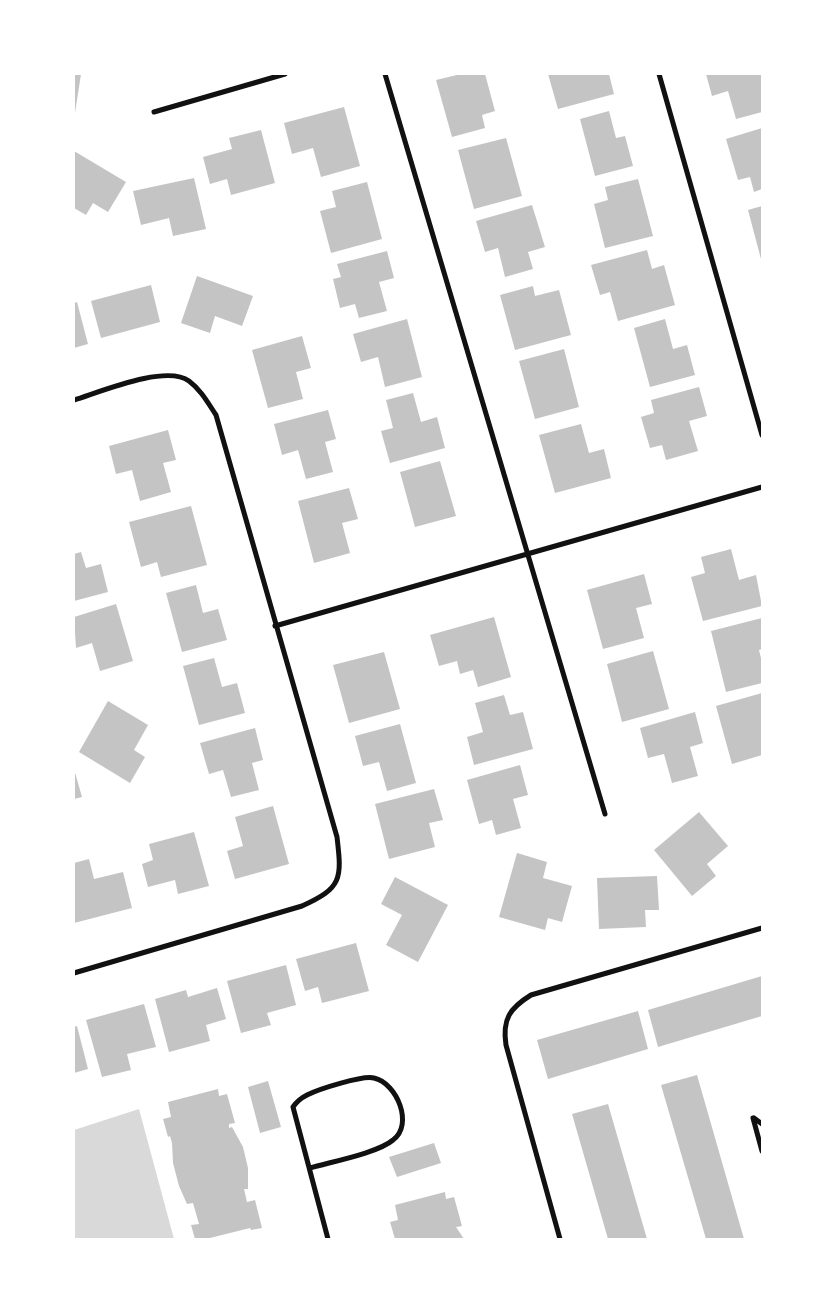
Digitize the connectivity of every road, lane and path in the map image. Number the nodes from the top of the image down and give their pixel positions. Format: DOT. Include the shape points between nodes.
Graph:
graph roads {
  1 [pos="285,74"];
  2 [pos="385,74"];
  3 [pos="659,74"];
  4 [pos="154,112"];
  5 [pos="74,400"];
  6 [pos="762,435"];
  7 [pos="762,487"];
  8 [pos="528,554"];
  9 [pos="275,626"];
  10 [pos="605,814"];
  11 [pos="762,928"];
  12 [pos="74,973"];
  13 [pos="762,1124"];
  14 [pos="762,1151"];
  15 [pos="310,1168"];
  16 [pos="328,1239"];
  17 [pos="560,1239"];
  1 -- 4 [label="street"];
  2 -- 8 [label="street"];
  3 -- 6 [label="street"];
  5 -- 9 [label="street" via="146,378 169,375 188,380 201,392 216,415"];
  7 -- 8 [label="street"];
  8 -- 9 [label="street"];
  8 -- 10 [label="street"];
  9 -- 12 [label="street" via="337,837 341,864 336,885 324,896 302,906"];
  11 -- 17 [label="street" via="532,995 507,1016 506,1044"];
  13 -- 14 [label="street" via="753,1118"];
  15 -- 15 [label="street" via="294,1118 293,1107 298,1100 361,1079 374,1078 389,1086 398,1098 402,1116 400,1130 394,1140 381,1147"];
  15 -- 16 [label="street"];
}
